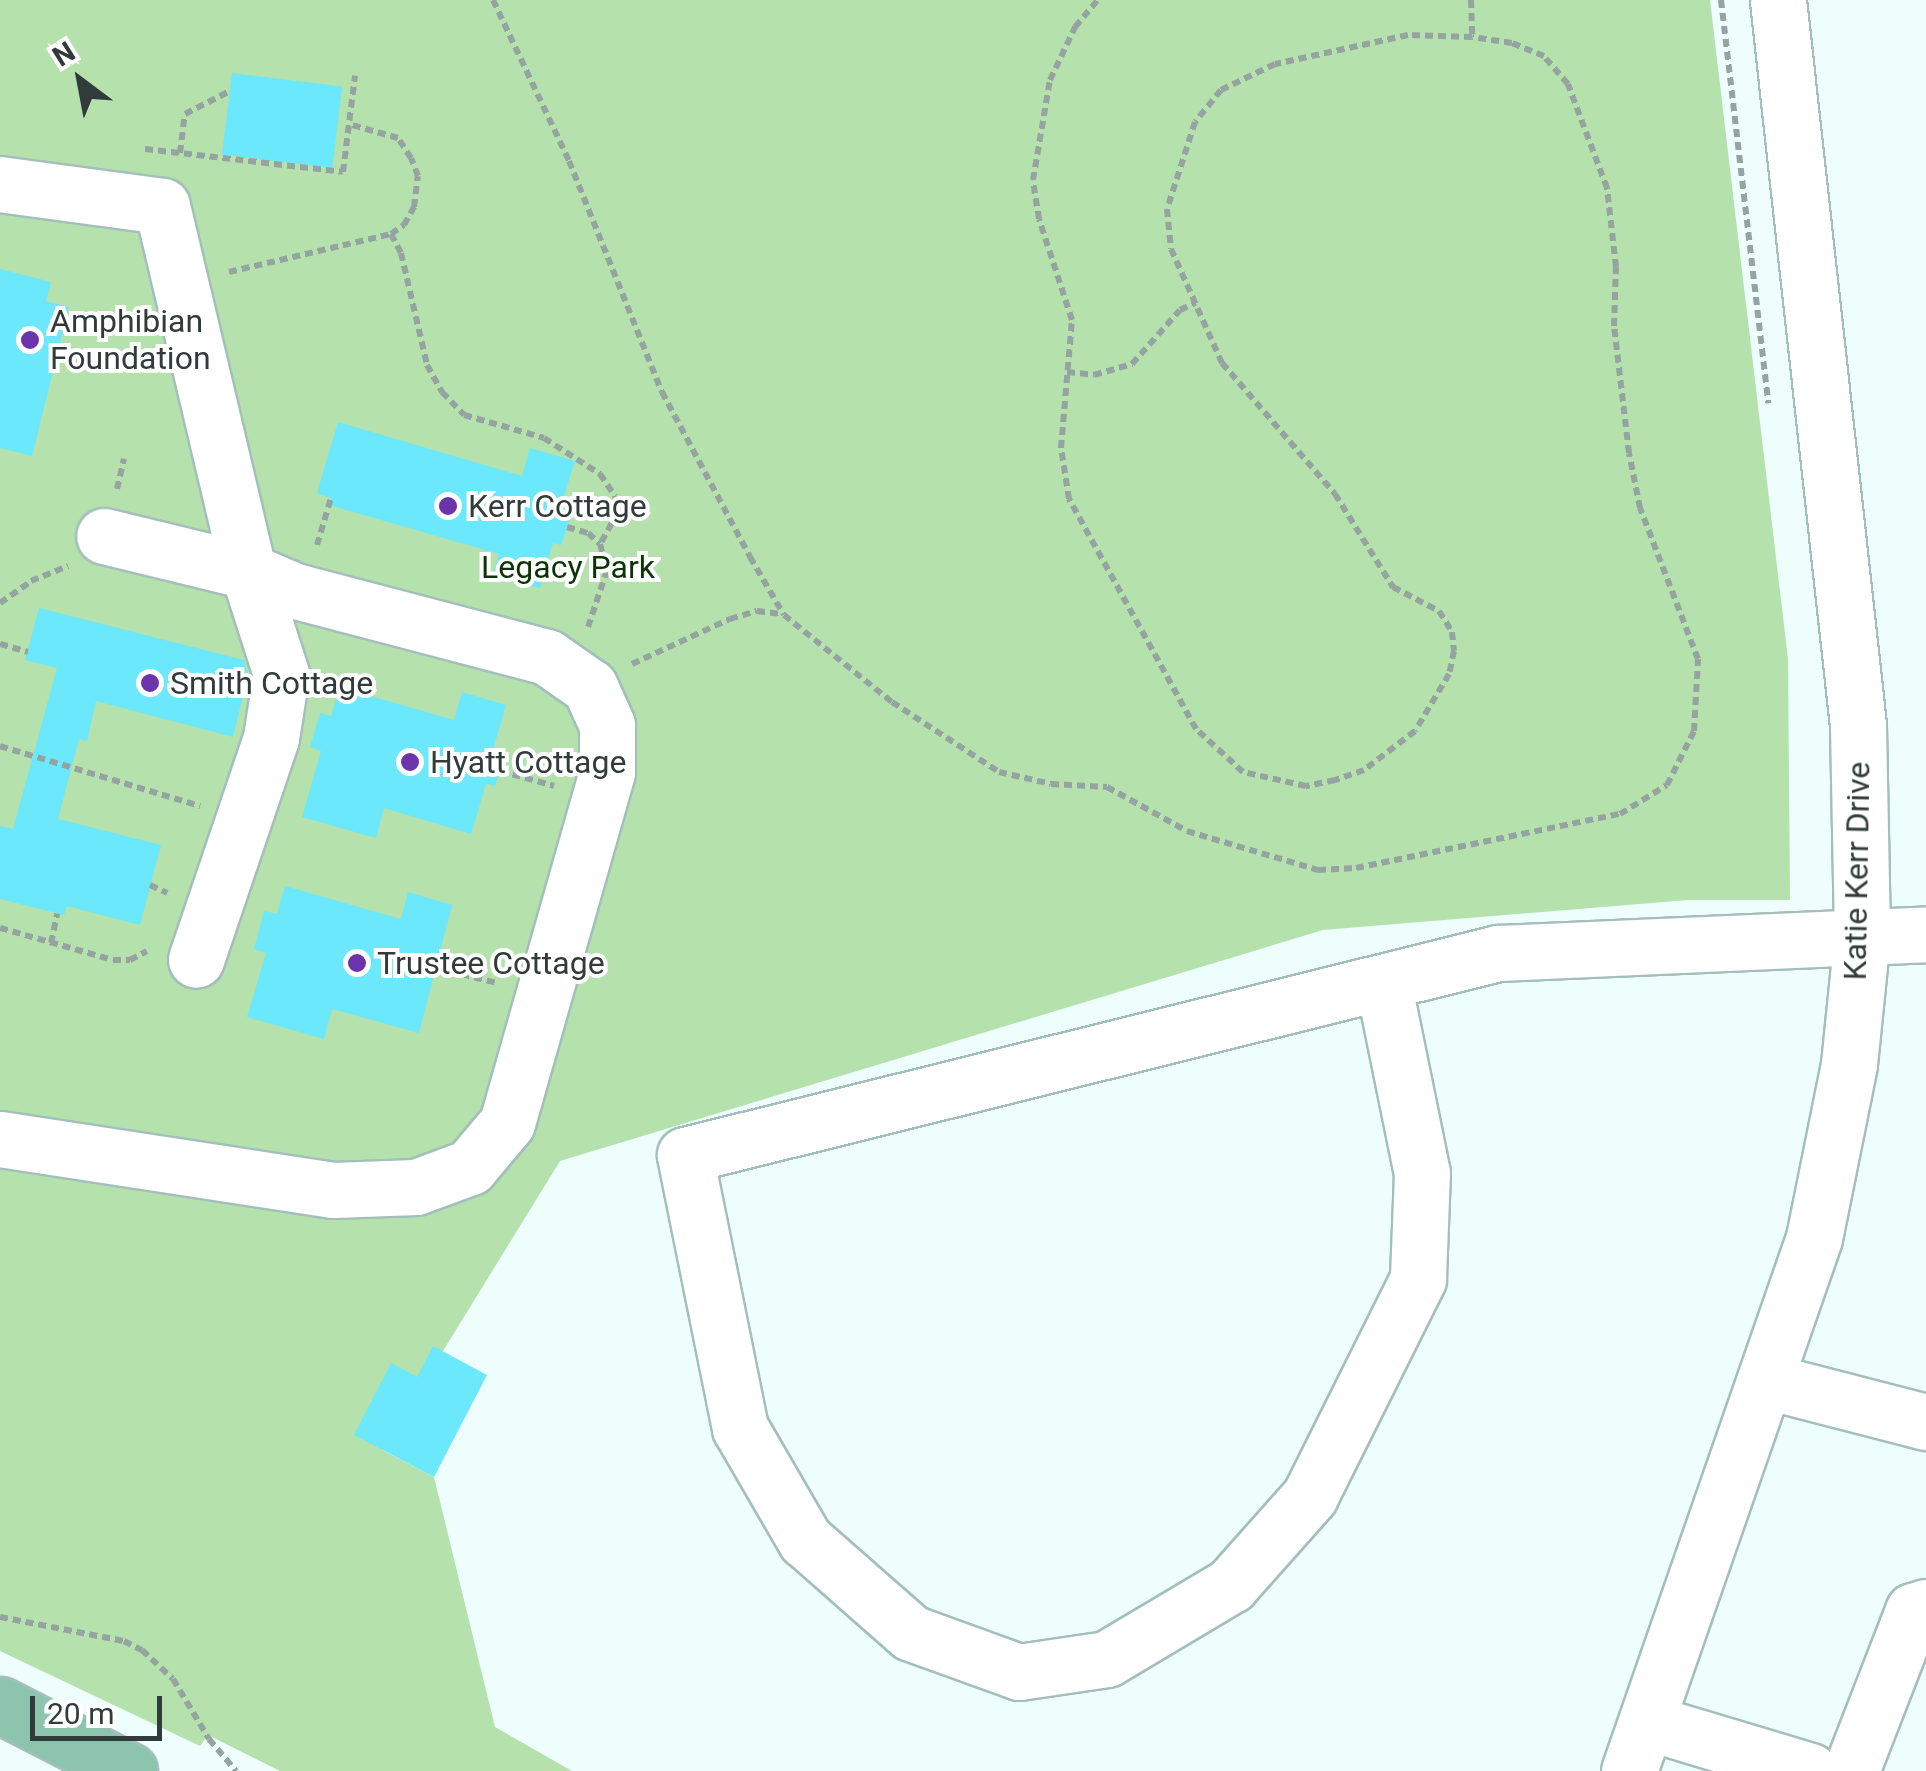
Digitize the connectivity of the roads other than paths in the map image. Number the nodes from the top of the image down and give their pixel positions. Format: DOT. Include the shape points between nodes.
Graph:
graph roads {
  1 [pos="1778,0"];
  2 [pos="0,184"];
  3 [pos="104,536"];
  4 [pos="248,571"];
  5 [pos="1926,934"];
  6 [pos="1862,935"];
  7 [pos="176,947"];
  8 [pos="1383,982"];
  9 [pos="0,1139"];
  10 [pos="1766,1381"];
  11 [pos="1926,1422"];
  12 [pos="1926,1606"];
  13 [pos="0,1705"];
  14 [pos="1638,1746"];
  15 [pos="129,1771"];
  16 [pos="1810,1771"];
  17 [pos="1851,1771"];
  1 -- 6 [label="street, Katie Kerr Drive" via="1858,725"];
  2 -- 4 [label="street" via="162,206"];
  3 -- 4 [label="street"];
  4 -- 7 [label="street" via="281,674 270,738 244,819"];
  4 -- 9 [label="street" via="294,591 547,657 579,678 607,725 607,772 508,1123 470,1166 416,1187 333,1190"];
  5 -- 6 [label="street"];
  6 -- 8 [label="street" via="1498,953"];
  6 -- 10 [label="street, Katie Kerr Drive" via="1849,1064 1814,1238"];
  8 -- 8 [label="street" via="684,1155 740,1428 806,1540 911,1633 1019,1672 1106,1659 1231,1585 1310,1496 1418,1279 1422,1173"];
  10 -- 11 [label="street"];
  10 -- 14 [label="street, Katie Kerr Drive"];
  12 -- 17 [label="street" via="1912,1611"];
  13 -- 15 [label="main road"];
  14 -- 16 [label="street"];
}
